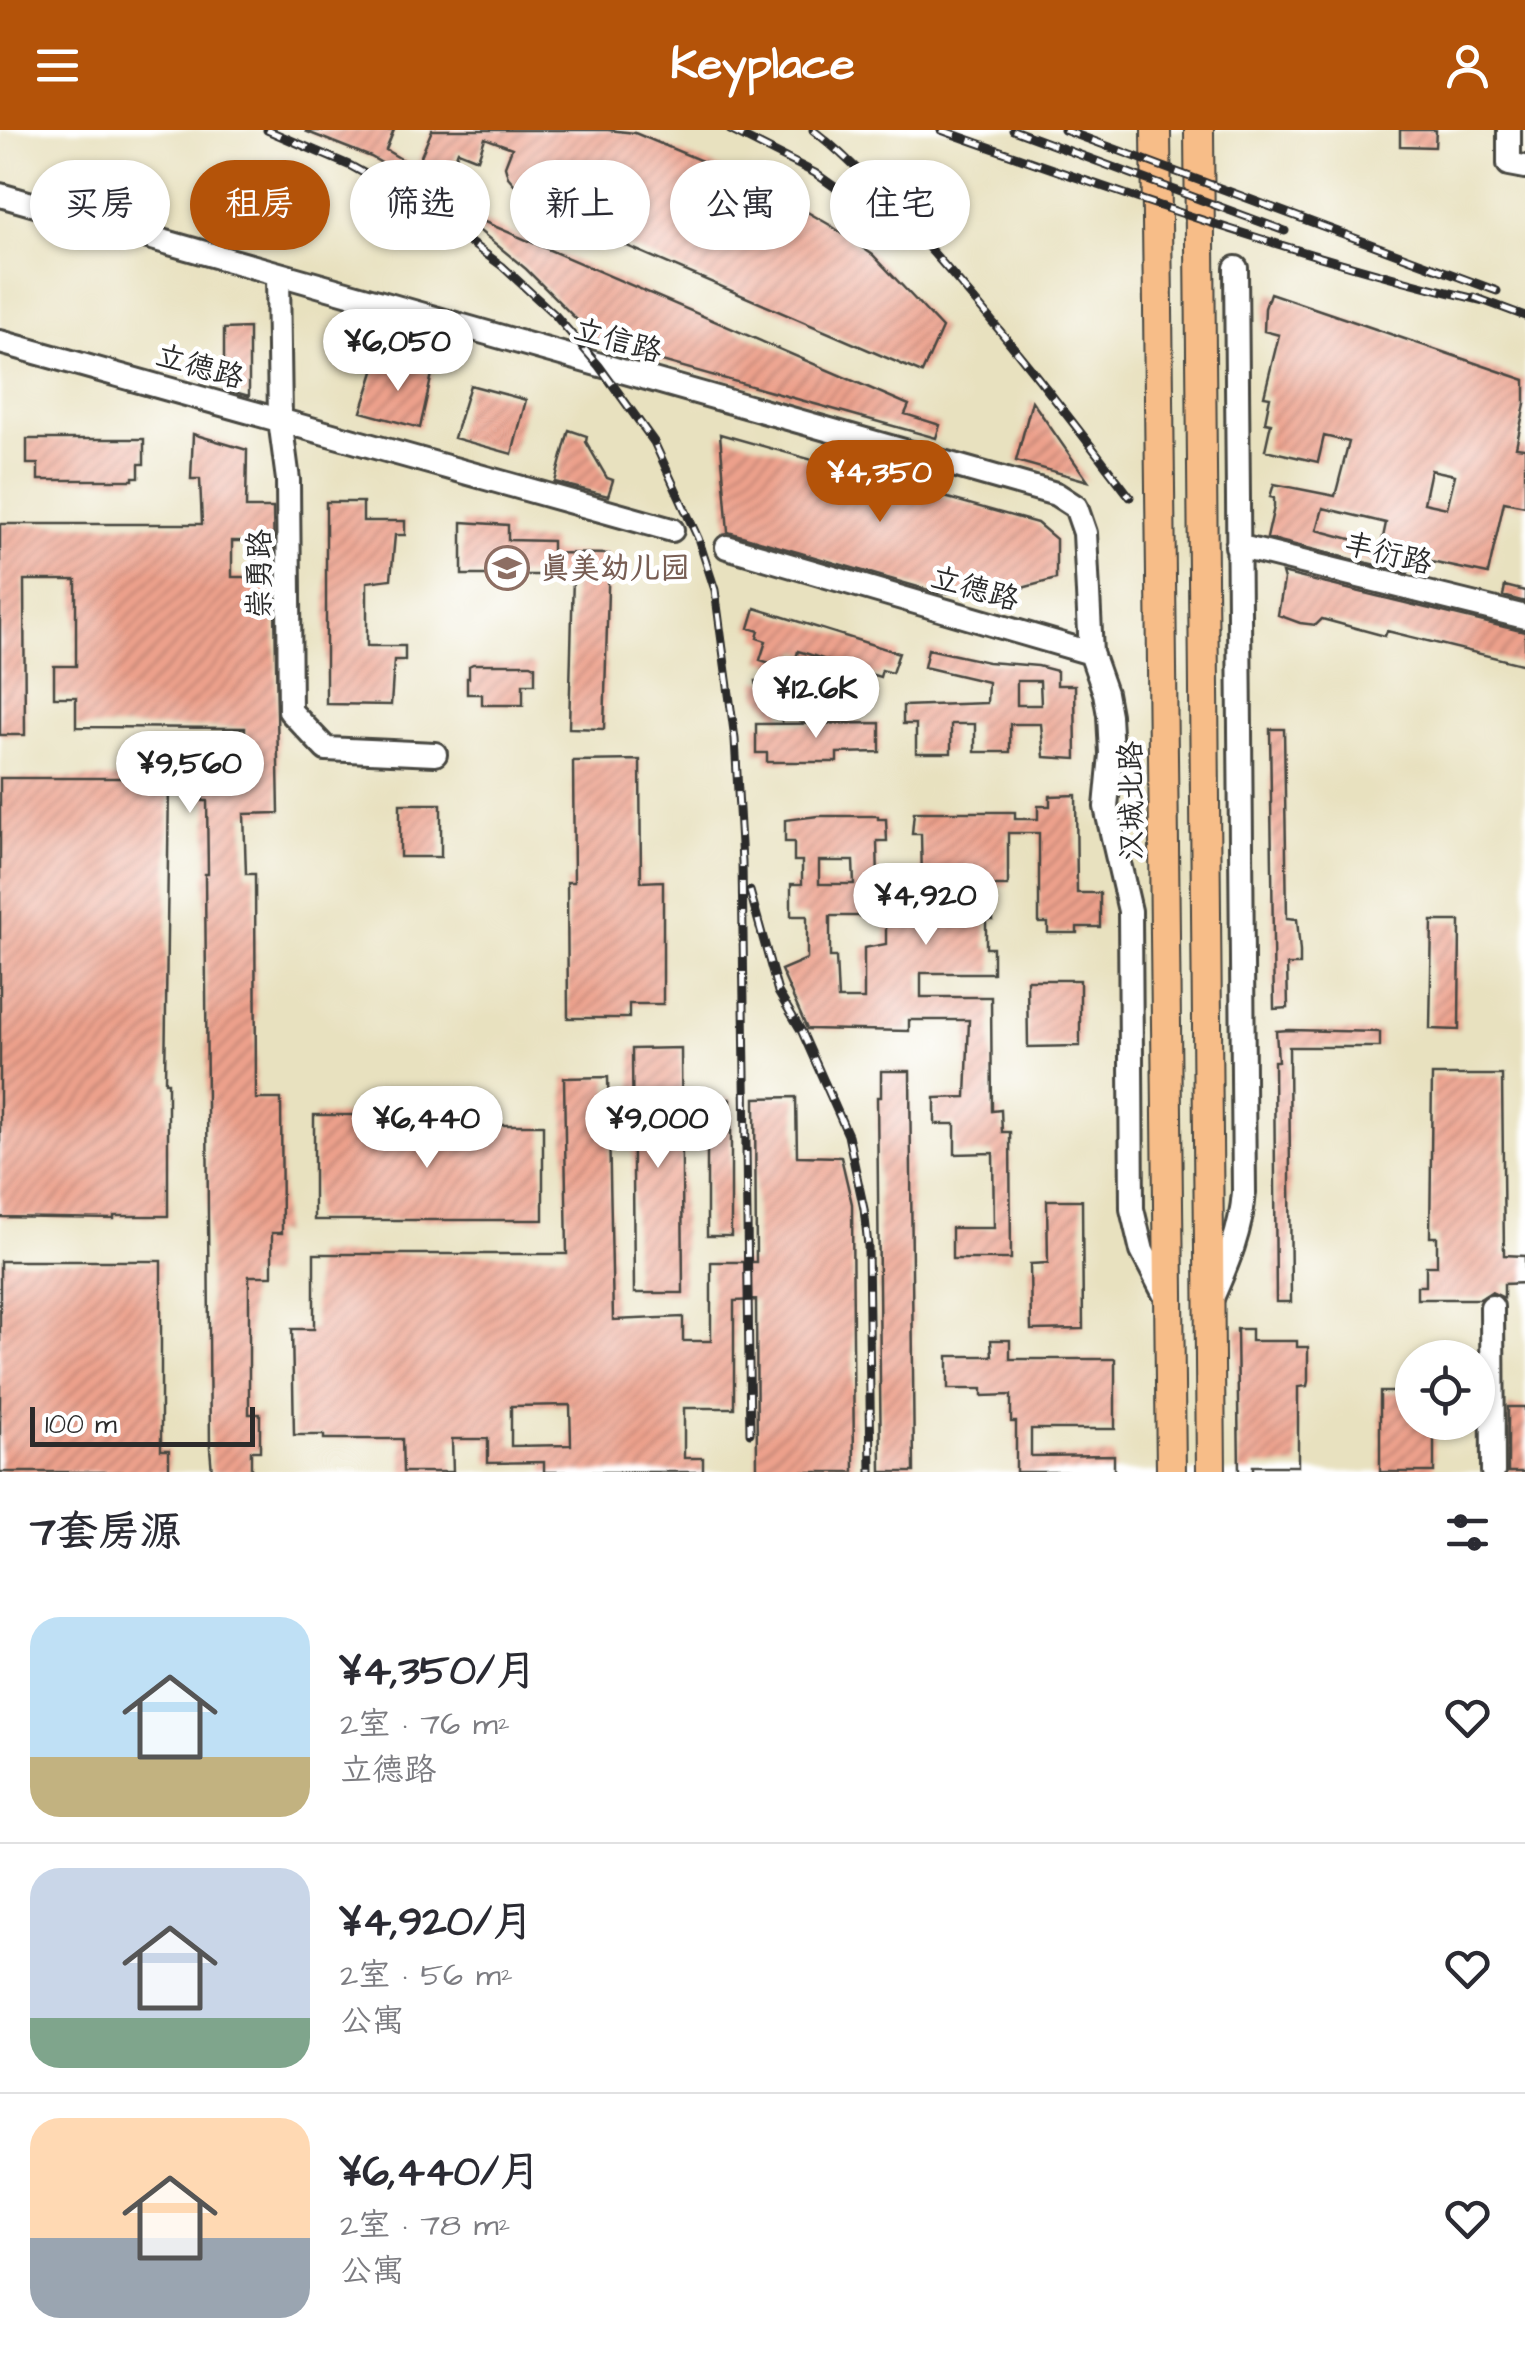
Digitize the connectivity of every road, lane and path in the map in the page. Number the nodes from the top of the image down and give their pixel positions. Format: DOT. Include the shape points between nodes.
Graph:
graph roads {
  1 [pos="1156,130"];
  2 [pos="1199,130"];
  3 [pos="1509,130"];
  4 [pos="1525,167"];
  5 [pos="0,195"];
  6 [pos="1236,268"];
  7 [pos="278,275"];
  8 [pos="0,342"];
  9 [pos="280,420"];
  10 [pos="672,530"];
  11 [pos="727,546"];
  12 [pos="1237,546"];
  13 [pos="1525,617"];
  14 [pos="1091,653"];
  15 [pos="436,754"];
  16 [pos="1212,1298"];
  17 [pos="1170,1304"];
  18 [pos="1492,1307"];
  19 [pos="1171,1472"];
  20 [pos="1211,1472"];
  21 [pos="1493,1472"];
  1 -- 17 [label="main road, 汉城北路"];
  2 -- 16 [label="main road"];
  3 -- 4 [label="street" via="1509,164"];
  5 -- 7 [label="street, 立信路"];
  6 -- 12 [label="street"];
  7 -- 9 [label="street, 崇勇路"];
  7 -- 14 [label="street, 立信路" via="1056,494 1076,507 1084,534"];
  8 -- 9 [label="street, 立德路"];
  9 -- 10 [label="street, 立德路"];
  9 -- 15 [label="street, 崇勇路" via="288,480 290,711 326,749"];
  11 -- 14 [label="street, 立德路"];
  12 -- 13 [label="street, 丰衍路"];
  12 -- 16 [label="street" via="1244,1192 1234,1250"];
  14 -- 17 [label="street, 立信路" via="1106,693 1106,807 1130,910 1132,1209 1142,1251"];
  16 -- 20 [label="main road"];
  17 -- 19 [label="main road, 汉城北路"];
  18 -- 21 [label="street"];
}
